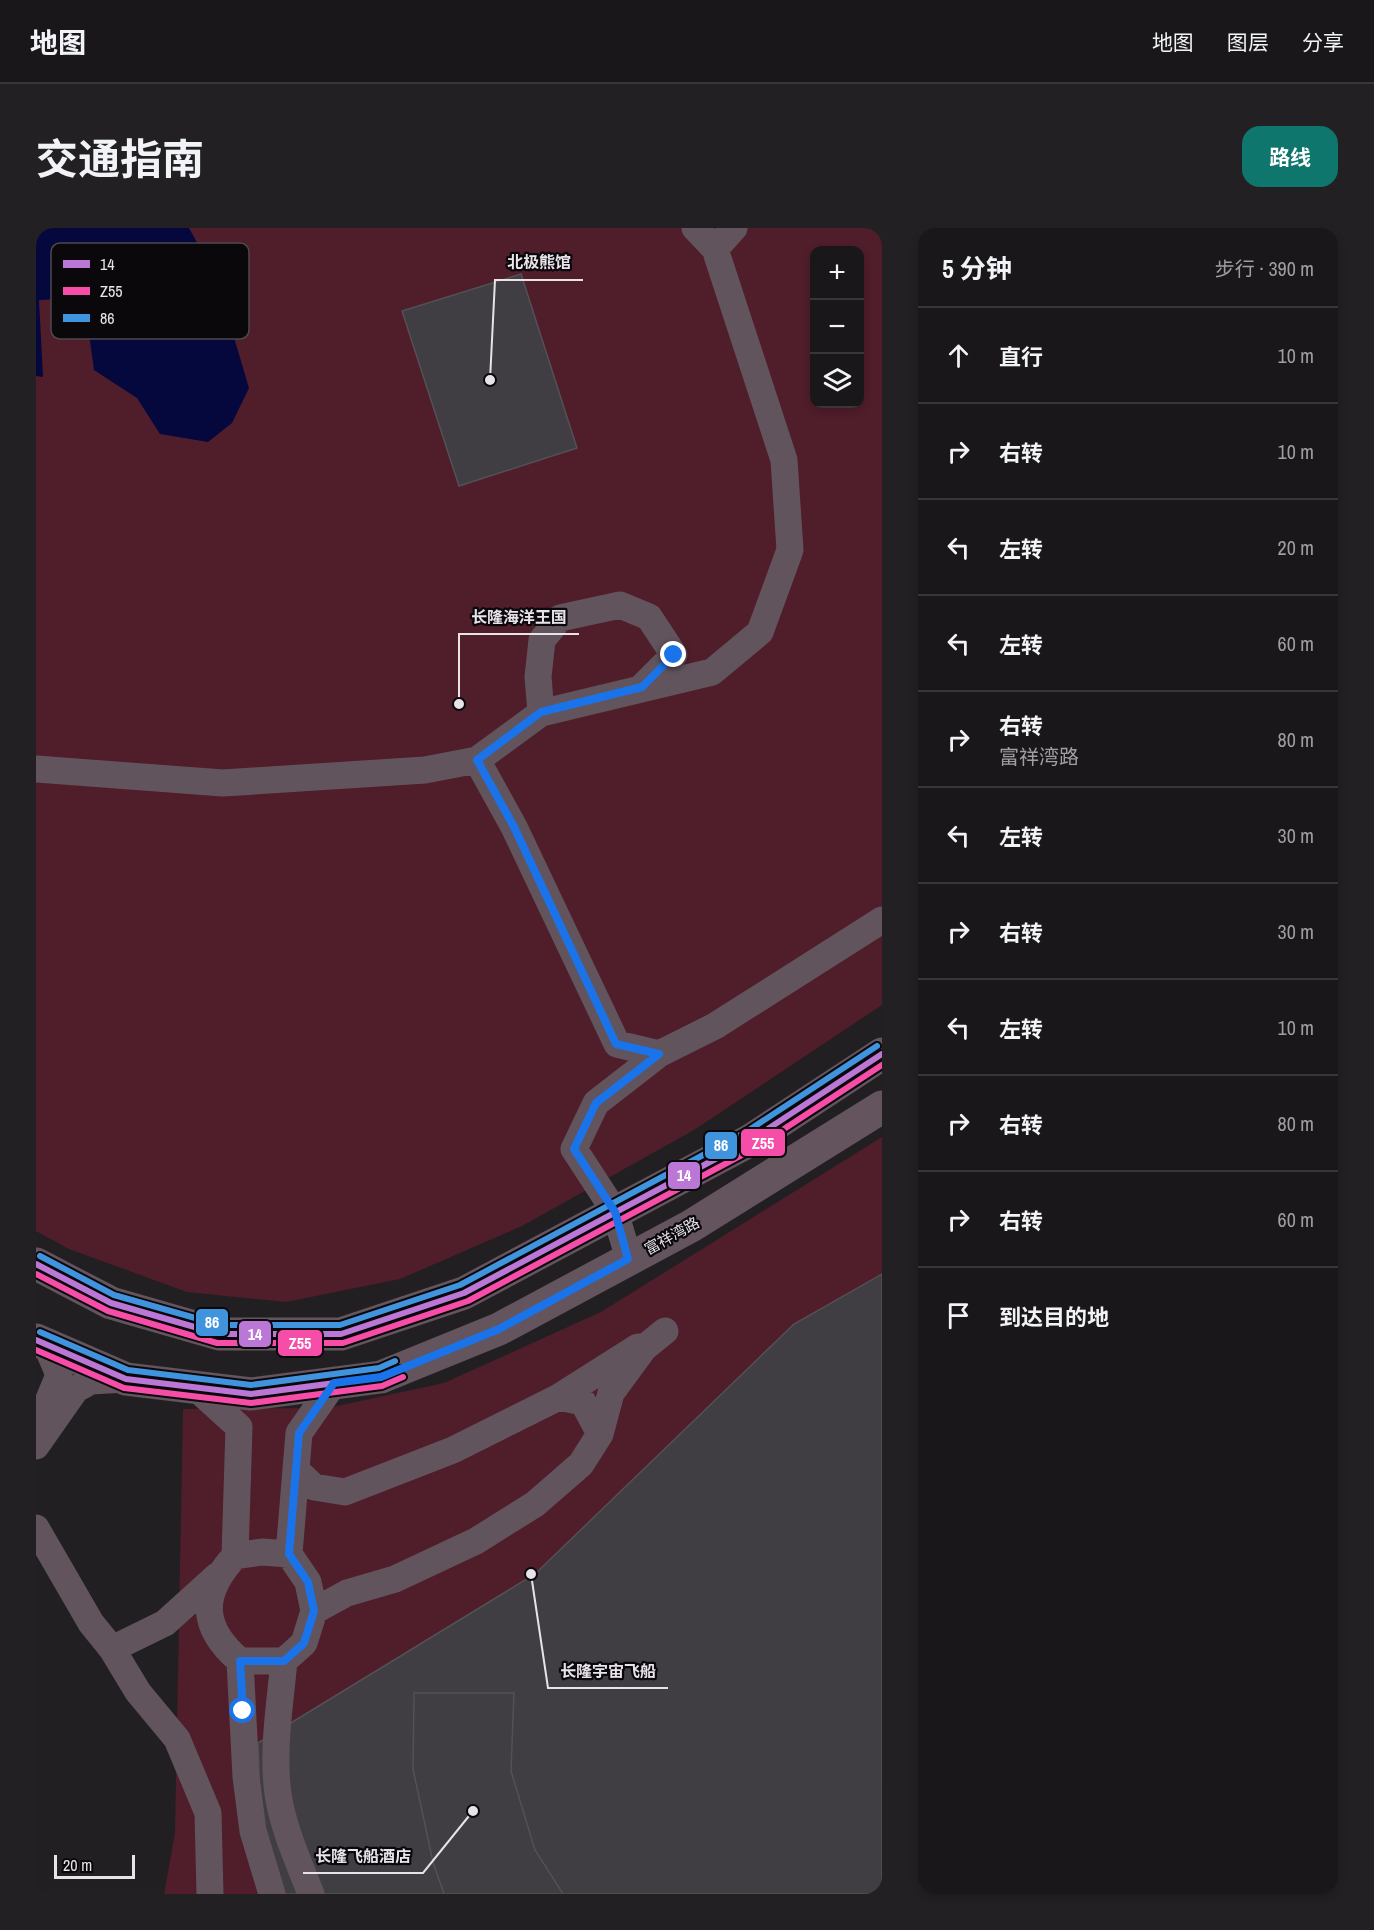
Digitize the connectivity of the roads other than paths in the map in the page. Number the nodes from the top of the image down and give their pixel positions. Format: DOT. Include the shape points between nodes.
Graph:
graph roads {
  1 [pos="695,228"];
  2 [pos="734,228"];
  3 [pos="715,249"];
  4 [pos="642,687"];
  5 [pos="541,712"];
  6 [pos="477,760"];
  7 [pos="36,770"];
  8 [pos="882,920"];
  9 [pos="659,1054"];
  10 [pos="882,1054"];
  11 [pos="882,1107"];
  12 [pos="615,1212"];
  13 [pos="628,1259"];
  14 [pos="36,1264"];
  15 [pos="41,1342"];
  16 [pos="126,1379"];
  17 [pos="334,1383"];
  18 [pos="196,1388"];
  19 [pos="559,1397"];
  20 [pos="36,1430"];
  21 [pos="600,1434"];
  22 [pos="36,1446"];
  23 [pos="296,1470"];
  24 [pos="36,1528"];
  25 [pos="289,1554"];
  26 [pos="235,1556"];
  27 [pos="217,1576"];
  28 [pos="314,1611"];
  29 [pos="208,1619"];
  30 [pos="165,1623"];
  31 [pos="112,1649"];
  32 [pos="240,1661"];
  33 [pos="284,1661"];
  34 [pos="210,1894"];
  35 [pos="272,1894"];
  36 [pos="311,1894"];
  1 -- 3 [label="street"];
  2 -- 3 [label="street"];
  3 -- 4 [label="street" via="784,460 790,550 760,632 712,672"];
  4 -- 5 [label="street"];
  4 -- 5 [label="street" via="674,655 649,617 620,605 560,618 542,640 538,677"];
  5 -- 6 [label="street"];
  6 -- 7 [label="street" via="425,771 223,783"];
  6 -- 9 [label="street" via="514,827 616,1044"];
  8 -- 9 [label="street" via="715,1026"];
  9 -- 12 [label="street" via="596,1103 574,1149"];
  10 -- 12 [label="main road" via="751,1140"];
  11 -- 13 [label="main road, 富祥湾路" via="691,1226"];
  12 -- 13 [label="street"];
  12 -- 14 [label="main road" via="464,1293 341,1334 219,1334 111,1304"];
  13 -- 17 [label="main road, 富祥湾路" via="499,1329 381,1377"];
  15 -- 16 [label="main road, 富祥湾路"];
  15 -- 20 [label="street" via="59,1374"];
  16 -- 18 [label="main road, 富祥湾路"];
  16 -- 22 [label="street" via="91,1381 76,1389"];
  17 -- 18 [label="main road, 富祥湾路" via="251,1394"];
  17 -- 23 [label="street" via="299,1433"];
  18 -- 26 [label="street" via="239,1427"];
  19 -- 21 [label="street" via="583,1402"];
  19 -- 21 [label="street" via="665,1331 644,1348 612,1393"];
  19 -- 23 [label="street" via="453,1450 345,1492 314,1487"];
  21 -- 28 [label="street" via="581,1464 535,1504 476,1541 395,1579 347,1593"];
  23 -- 25 [label="street"];
  24 -- 31 [label="street" via="91,1623"];
  25 -- 26 [label="street"];
  25 -- 28 [label="street" via="308,1582"];
  26 -- 27 [label="street"];
  27 -- 29 [label="street"];
  27 -- 30 [label="street"];
  28 -- 33 [label="street" via="304,1643"];
  29 -- 30 [label="street"];
  29 -- 32 [label="street" via="222,1646"];
  30 -- 31 [label="street"];
  31 -- 34 [label="street" via="138,1692 177,1739 208,1813"];
  32 -- 33 [label="street"];
  32 -- 35 [label="street" via="253,1831"];
  33 -- 36 [label="street" via="277,1746 278,1795"];
}
